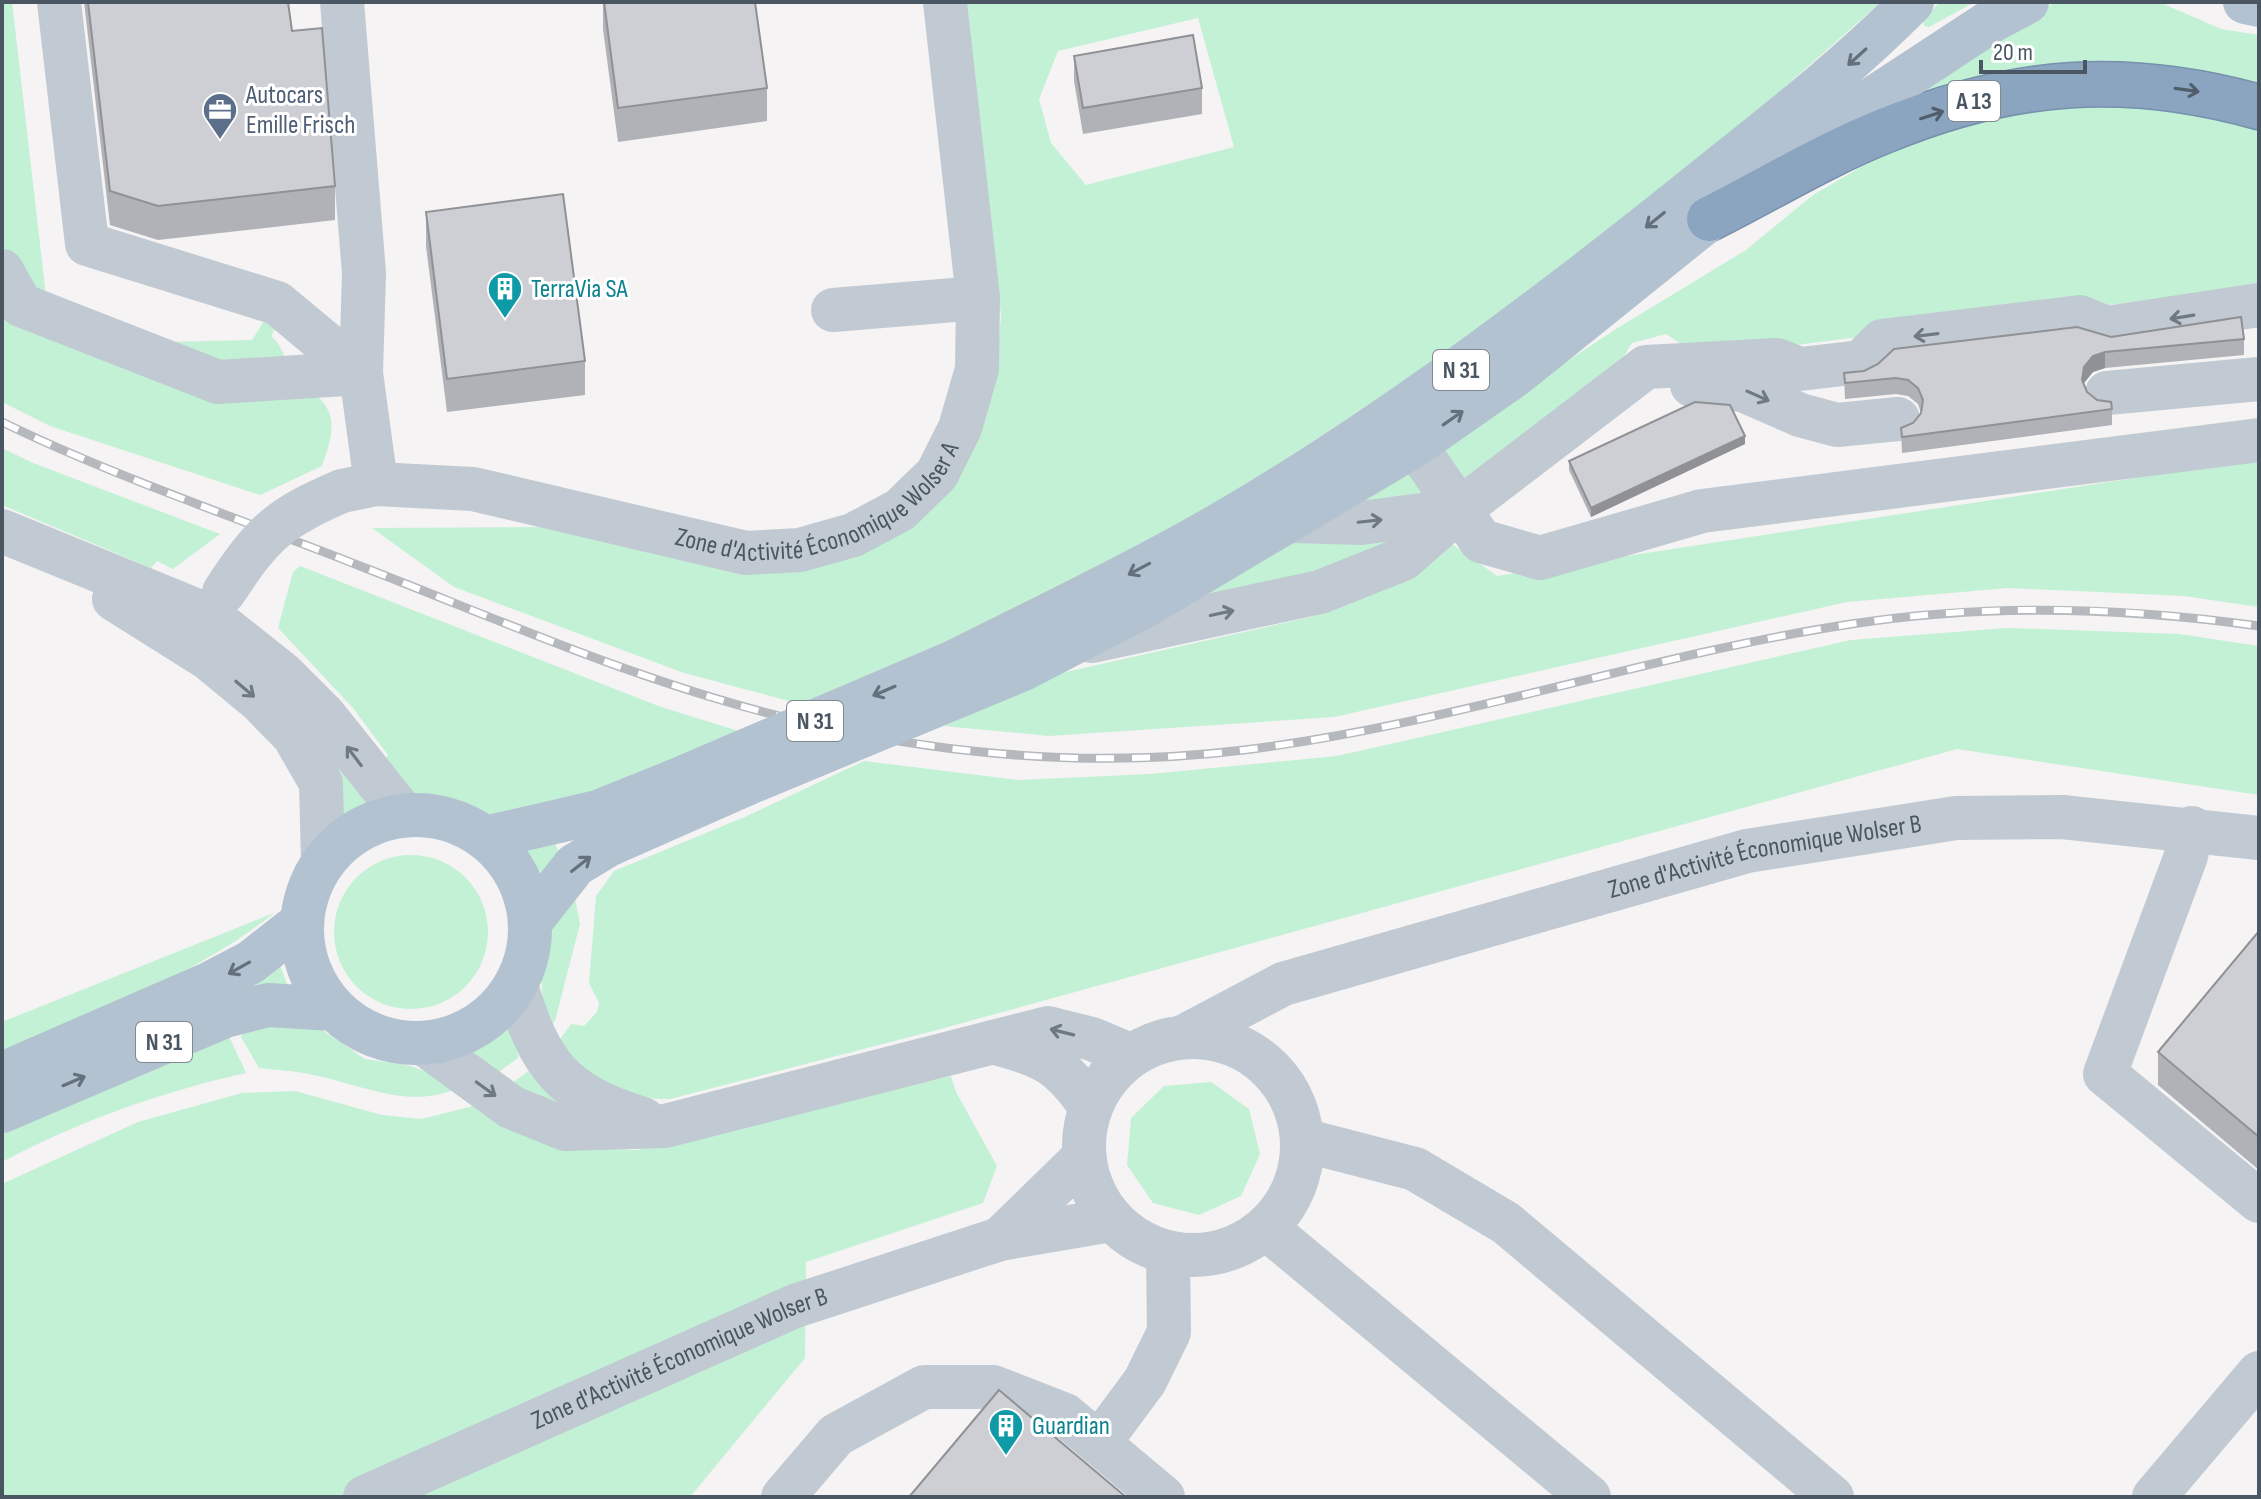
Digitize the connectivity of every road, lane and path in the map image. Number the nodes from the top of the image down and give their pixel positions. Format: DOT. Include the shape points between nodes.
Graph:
graph roads {
  1 [pos="59,2"];
  2 [pos="342,2"];
  3 [pos="945,2"];
  4 [pos="1912,2"];
  5 [pos="2027,2"];
  6 [pos="2245,2"];
  7 [pos="2259,5"];
  8 [pos="2259,107"];
  9 [pos="1709,219"];
  10 [pos="2,271"];
  11 [pos="978,298"];
  12 [pos="2259,305"];
  13 [pos="833,310"];
  14 [pos="361,373"];
  15 [pos="2259,379"];
  16 [pos="2107,393"];
  17 [pos="1600,405"];
  18 [pos="1898,419"];
  19 [pos="2259,440"];
  20 [pos="1415,445"];
  21 [pos="359,488"];
  22 [pos="1459,510"];
  23 [pos="1292,521"];
  24 [pos="10,534"];
  25 [pos="1193,538"];
  26 [pos="214,622"];
  27 [pos="1063,647"];
  28 [pos="404,815"];
  29 [pos="2192,828"];
  30 [pos="485,838"];
  31 [pos="2259,838"];
  32 [pos="323,863"];
  33 [pos="302,922"];
  34 [pos="530,922"];
  35 [pos="1283,984"];
  36 [pos="516,985"];
  37 [pos="334,1009"];
  38 [pos="1185,1036"];
  39 [pos="992,1042"];
  40 [pos="423,1043"];
  41 [pos="1130,1055"];
  42 [pos="1260,1059"];
  43 [pos="2,1074"];
  44 [pos="1090,1106"];
  45 [pos="2,1111"];
  46 [pos="665,1126"];
  47 [pos="1303,1140"];
  48 [pos="1083,1158"];
  49 [pos="2259,1201"];
  50 [pos="1111,1220"];
  51 [pos="1266,1228"];
  52 [pos="1000,1239"];
  53 [pos="1168,1254"];
  54 [pos="2259,1373"];
  55 [pos="1099,1443"];
  56 [pos="365,1497"];
  57 [pos="783,1497"];
  58 [pos="1163,1497"];
  59 [pos="1589,1497"];
  60 [pos="1832,1497"];
  61 [pos="2154,1497"];
  1 -- 14 [label="lane" via="87,244 277,303"];
  2 -- 14 [label="lane" via="364,273"];
  3 -- 11 [label="lane, Zone d'Activité Économique Wolser A"];
  4 -- 25 [label="main road, N 31, one-way" via="1858,57 1541,311 1444,382 1274,493"];
  5 -- 9 [label="main road, N 31" via="1851,113"];
  6 -- 7 [label="main road"];
  9 -- 8 [label="highway, A 13, one-way" via="1883,131 1983,98 2054,85 2138,83"];
  20 -- 9 [label="main road, N 31, one-way" via="1515,375"];
  10 -- 14 [label="lane" via="21,305 218,382"];
  11 -- 13 [label="lane"];
  11 -- 21 [label="lane, Zone d'Activité Économique Wolser A" via="977,369 960,428 937,474 900,510 853,535 800,550 746,553 473,489"];
  12 -- 17 [label="lane, one-way" via="2107,328 2080,317 1882,341 1861,362 1800,369 1777,360 1646,367"];
  14 -- 21 [label="lane"];
  15 -- 16 [label="lane"];
  17 -- 18 [label="lane, one-way" via="1649,390 1693,385 1743,390 1837,425"];
  17 -- 22 [label="lane"];
  19 -- 22 [label="lane" via="1702,511 1540,558 1481,541"];
  20 -- 22 [label="lane"];
  20 -- 23 [label="main road, N 31"];
  20 -- 25 [label="lane" via="1395,438 1283,508"];
  21 -- 26 [label="lane, bridge" via="280,521 254,546"];
  23 -- 22 [label="lane, one-way" via="1361,523"];
  27 -- 22 [label="lane, one-way" via="1320,592 1403,559"];
  23 -- 27 [label="main road, N 31"];
  24 -- 26 [label="lane"];
  25 -- 30 [label="main road, N 31, one-way, bridge" via="956,661 675,781 598,812"];
  28 -- 26 [label="lane, one-way" via="314,705 283,674"];
  26 -- 32 [label="lane, one-way" via="260,701 294,736 321,783"];
  34 -- 27 [label="main road, N 31, one-way, bridge" via="575,865 610,844 1023,669"];
  28 -- 30 [label="main road" via="433,816"];
  28 -- 32 [label="main road" via="373,823 345,839"];
  29 -- 31 [label="lane, Zone d'Activité Économique Wolser B"];
  29 -- 35 [label="lane, Zone d'Activité Économique Wolser B" via="2062,817 1956,818 1747,851"];
  29 -- 49 [label="lane" via="2105,1074"];
  30 -- 34 [label="main road" via="523,890"];
  32 -- 33 [label="main road" via="308,891"];
  33 -- 37 [label="main road" via="304,954 315,983"];
  33 -- 43 [label="main road, N 31, one-way" via="251,962 209,984"];
  34 -- 36 [label="main road" via="528,955"];
  35 -- 38 [label="lane, Zone d'Activité Économique Wolser B"];
  35 -- 42 [label="lane"];
  36 -- 40 [label="main road" via="492,1015 460,1035"];
  36 -- 46 [label="lane" via="530,1034 558,1075 597,1105"];
  37 -- 40 [label="main road" via="360,1029 390,1041"];
  45 -- 37 [label="main road, N 31, one-way" via="225,1016 268,1005"];
  38 -- 41 [label="lane, Zone d'Activité Économique Wolser B"];
  38 -- 42 [label="lane, Zone d'Activité Économique Wolser B" via="1225,1041"];
  41 -- 39 [label="lane, one-way" via="1048,1028"];
  39 -- 44 [label="lane" via="1039,1055 1069,1075"];
  39 -- 46 [label="lane"];
  40 -- 46 [label="lane, one-way" via="511,1107 565,1129"];
  41 -- 44 [label="lane, Zone d'Activité Économique Wolser B" via="1106,1077"];
  42 -- 47 [label="lane, Zone d'Activité Économique Wolser B" via="1282,1081"];
  44 -- 48 [label="lane, Zone d'Activité Économique Wolser B"];
  47 -- 51 [label="lane, Zone d'Activité Économique Wolser B" via="1300,1172 1287,1203"];
  47 -- 60 [label="lane" via="1415,1169 1506,1223"];
  48 -- 50 [label="lane, Zone d'Activité Économique Wolser B" via="1092,1191"];
  48 -- 52 [label="lane, Zone d'Activité Économique Wolser B"];
  50 -- 52 [label="lane, Zone d'Activité Économique Wolser B"];
  50 -- 53 [label="lane, Zone d'Activité Économique Wolser B" via="1137,1241"];
  51 -- 53 [label="lane, Zone d'Activité Économique Wolser B" via="1237,1247 1203,1256"];
  51 -- 59 [label="lane"];
  52 -- 56 [label="lane, Zone d'Activité Économique Wolser B" via="795,1306"];
  53 -- 55 [label="lane" via="1169,1332 1145,1381"];
  54 -- 61 [label="lane"];
  55 -- 57 [label="lane" via="1065,1415 993,1387 924,1387 836,1435"];
  55 -- 58 [label="lane"];
}
